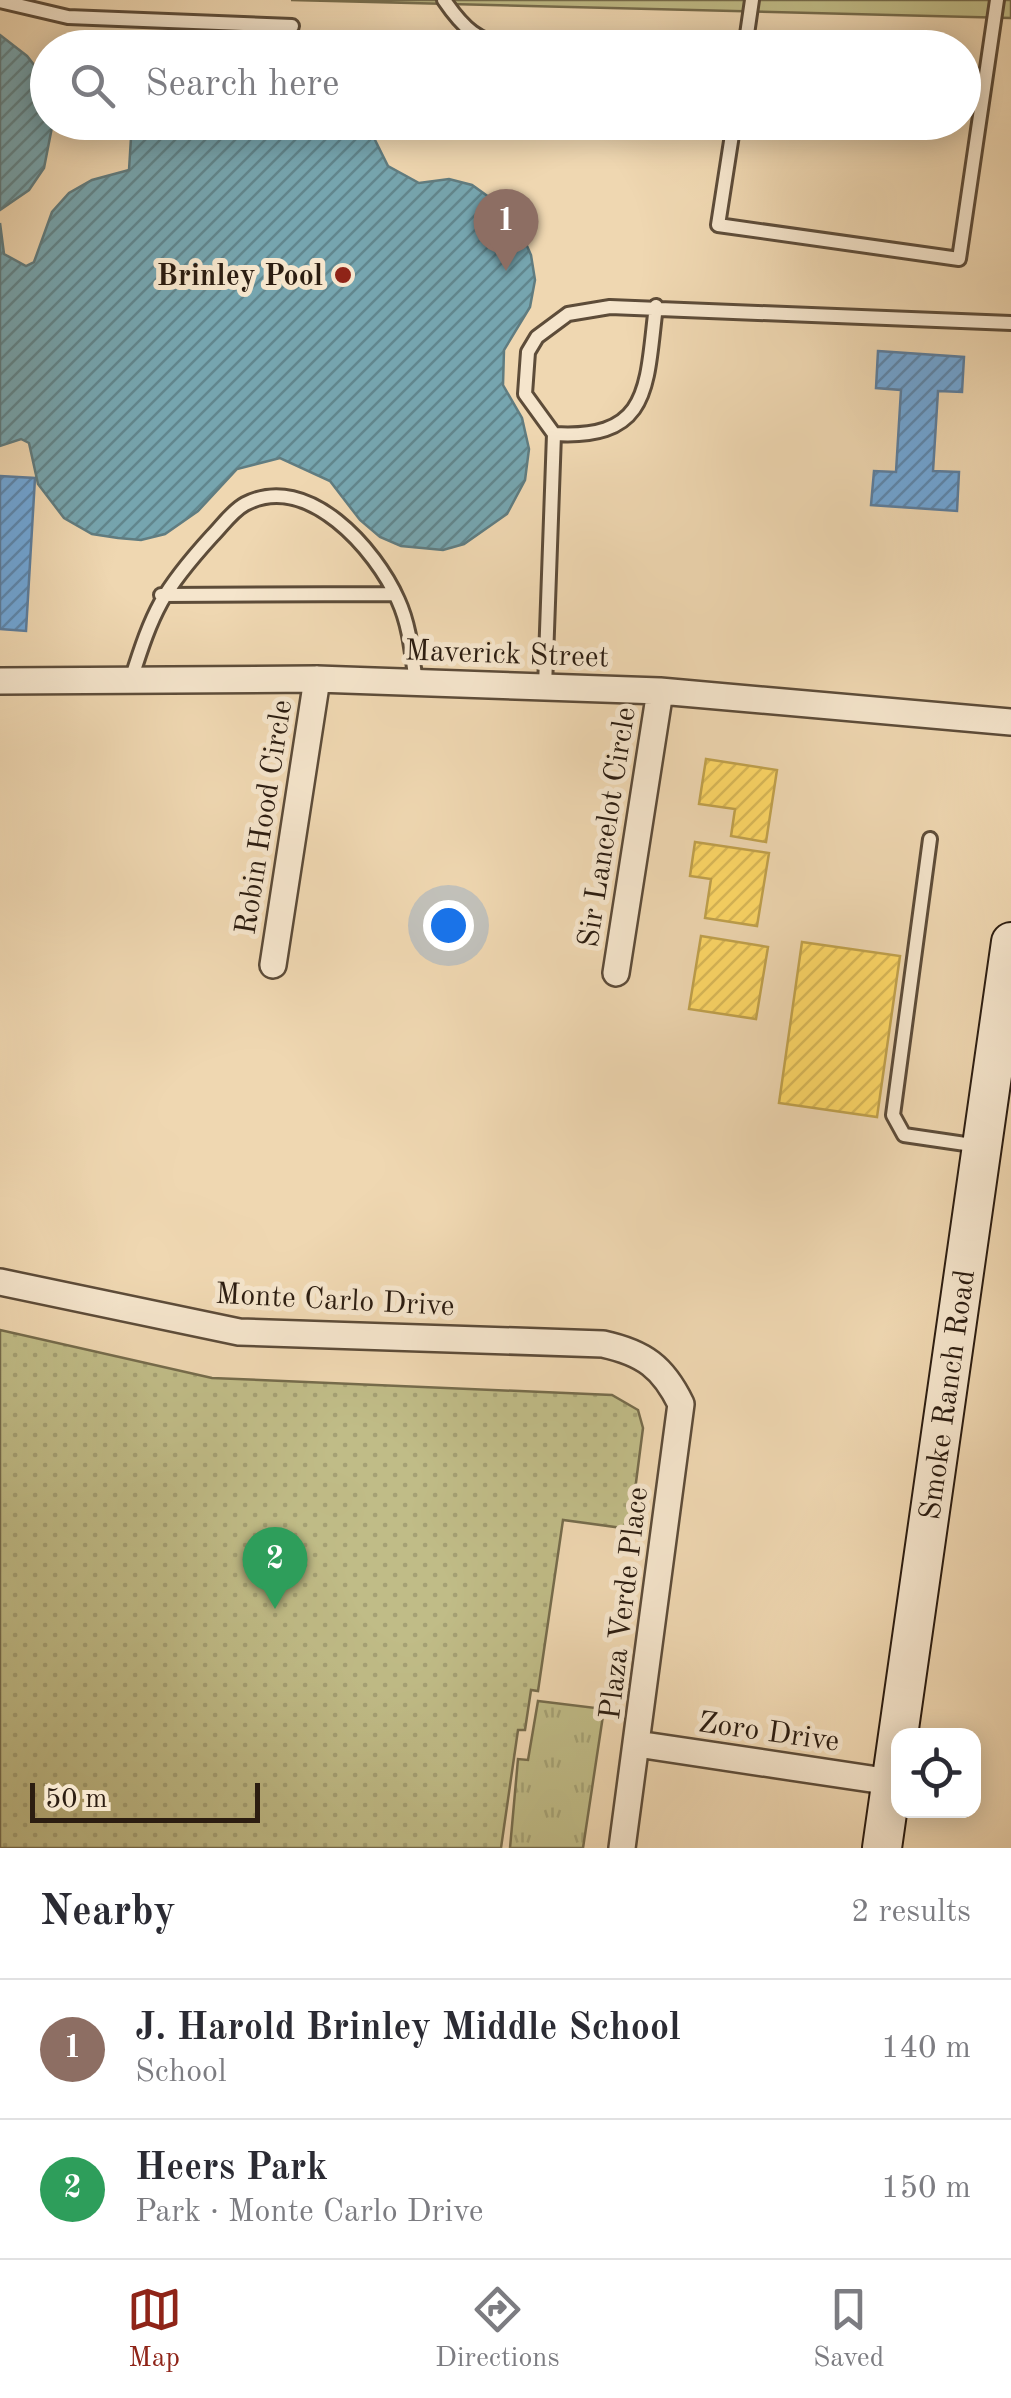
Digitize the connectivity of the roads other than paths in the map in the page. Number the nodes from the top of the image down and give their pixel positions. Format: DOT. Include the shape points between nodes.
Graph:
graph roads {
  1 [pos="444,0"];
  2 [pos="752,0"];
  3 [pos="996,0"];
  4 [pos="0,1"];
  5 [pos="292,26"];
  6 [pos="469,30"];
  7 [pos="748,30"];
  8 [pos="981,108"];
  9 [pos="731,140"];
  10 [pos="976,140"];
  11 [pos="656,306"];
  12 [pos="1011,324"];
  13 [pos="554,434"];
  14 [pos="395,594"];
  15 [pos="161,595"];
  16 [pos="317,679"];
  17 [pos="131,680"];
  18 [pos="0,681"];
  19 [pos="416,682"];
  20 [pos="545,687"];
  21 [pos="660,691"];
  22 [pos="1011,722"];
  23 [pos="930,839"];
  24 [pos="1011,942"];
  25 [pos="273,965"];
  26 [pos="616,972"];
  27 [pos="982,1147"];
  28 [pos="0,1282"];
  29 [pos="665,1371"];
  30 [pos="899,1728"];
  31 [pos="638,1744"];
  32 [pos="891,1782"];
  33 [pos="622,1848"];
  34 [pos="882,1848"];
  1 -- 6 [label="lane"];
  2 -- 7 [label="lane"];
  3 -- 8 [label="lane"];
  4 -- 5 [label="lane" via="68,17"];
  9 -- 10 [label="lane" via="718,225 960,258"];
  11 -- 12 [label="lane"];
  11 -- 13 [label="lane" via="640,406 618,427 590,436"];
  11 -- 13 [label="lane" via="568,314 537,337 528,352 525,394"];
  13 -- 20 [label="lane"];
  14 -- 15 [label="lane"];
  14 -- 15 [label="lane" via="374,559 339,523 310,504 268,497 244,504"];
  14 -- 19 [label="lane"];
  15 -- 17 [label="lane"];
  16 -- 17 [label="street, Maverick Street"];
  16 -- 19 [label="street, Maverick Street"];
  16 -- 25 [label="street, Robin Hood Circle"];
  17 -- 18 [label="street, Maverick Street"];
  19 -- 20 [label="street, Maverick Street"];
  20 -- 21 [label="street, Maverick Street"];
  21 -- 22 [label="street, Maverick Street"];
  21 -- 26 [label="street, Sir Lancelot Circle"];
  23 -- 27 [label="lane" via="893,1115 904,1135"];
  24 -- 27 [label="main road, Smoke Ranch Road"];
  27 -- 30 [label="main road, Smoke Ranch Road"];
  28 -- 29 [label="street, Monte Carlo Drive" via="238,1332 603,1344 633,1350"];
  29 -- 31 [label="street, Plaza Verde Place" via="681,1404"];
  31 -- 32 [label="street, Zoro Drive"];
  31 -- 33 [label="street, Plaza Verde Place"];
  32 -- 34 [label="main road, Smoke Ranch Road"];
}
